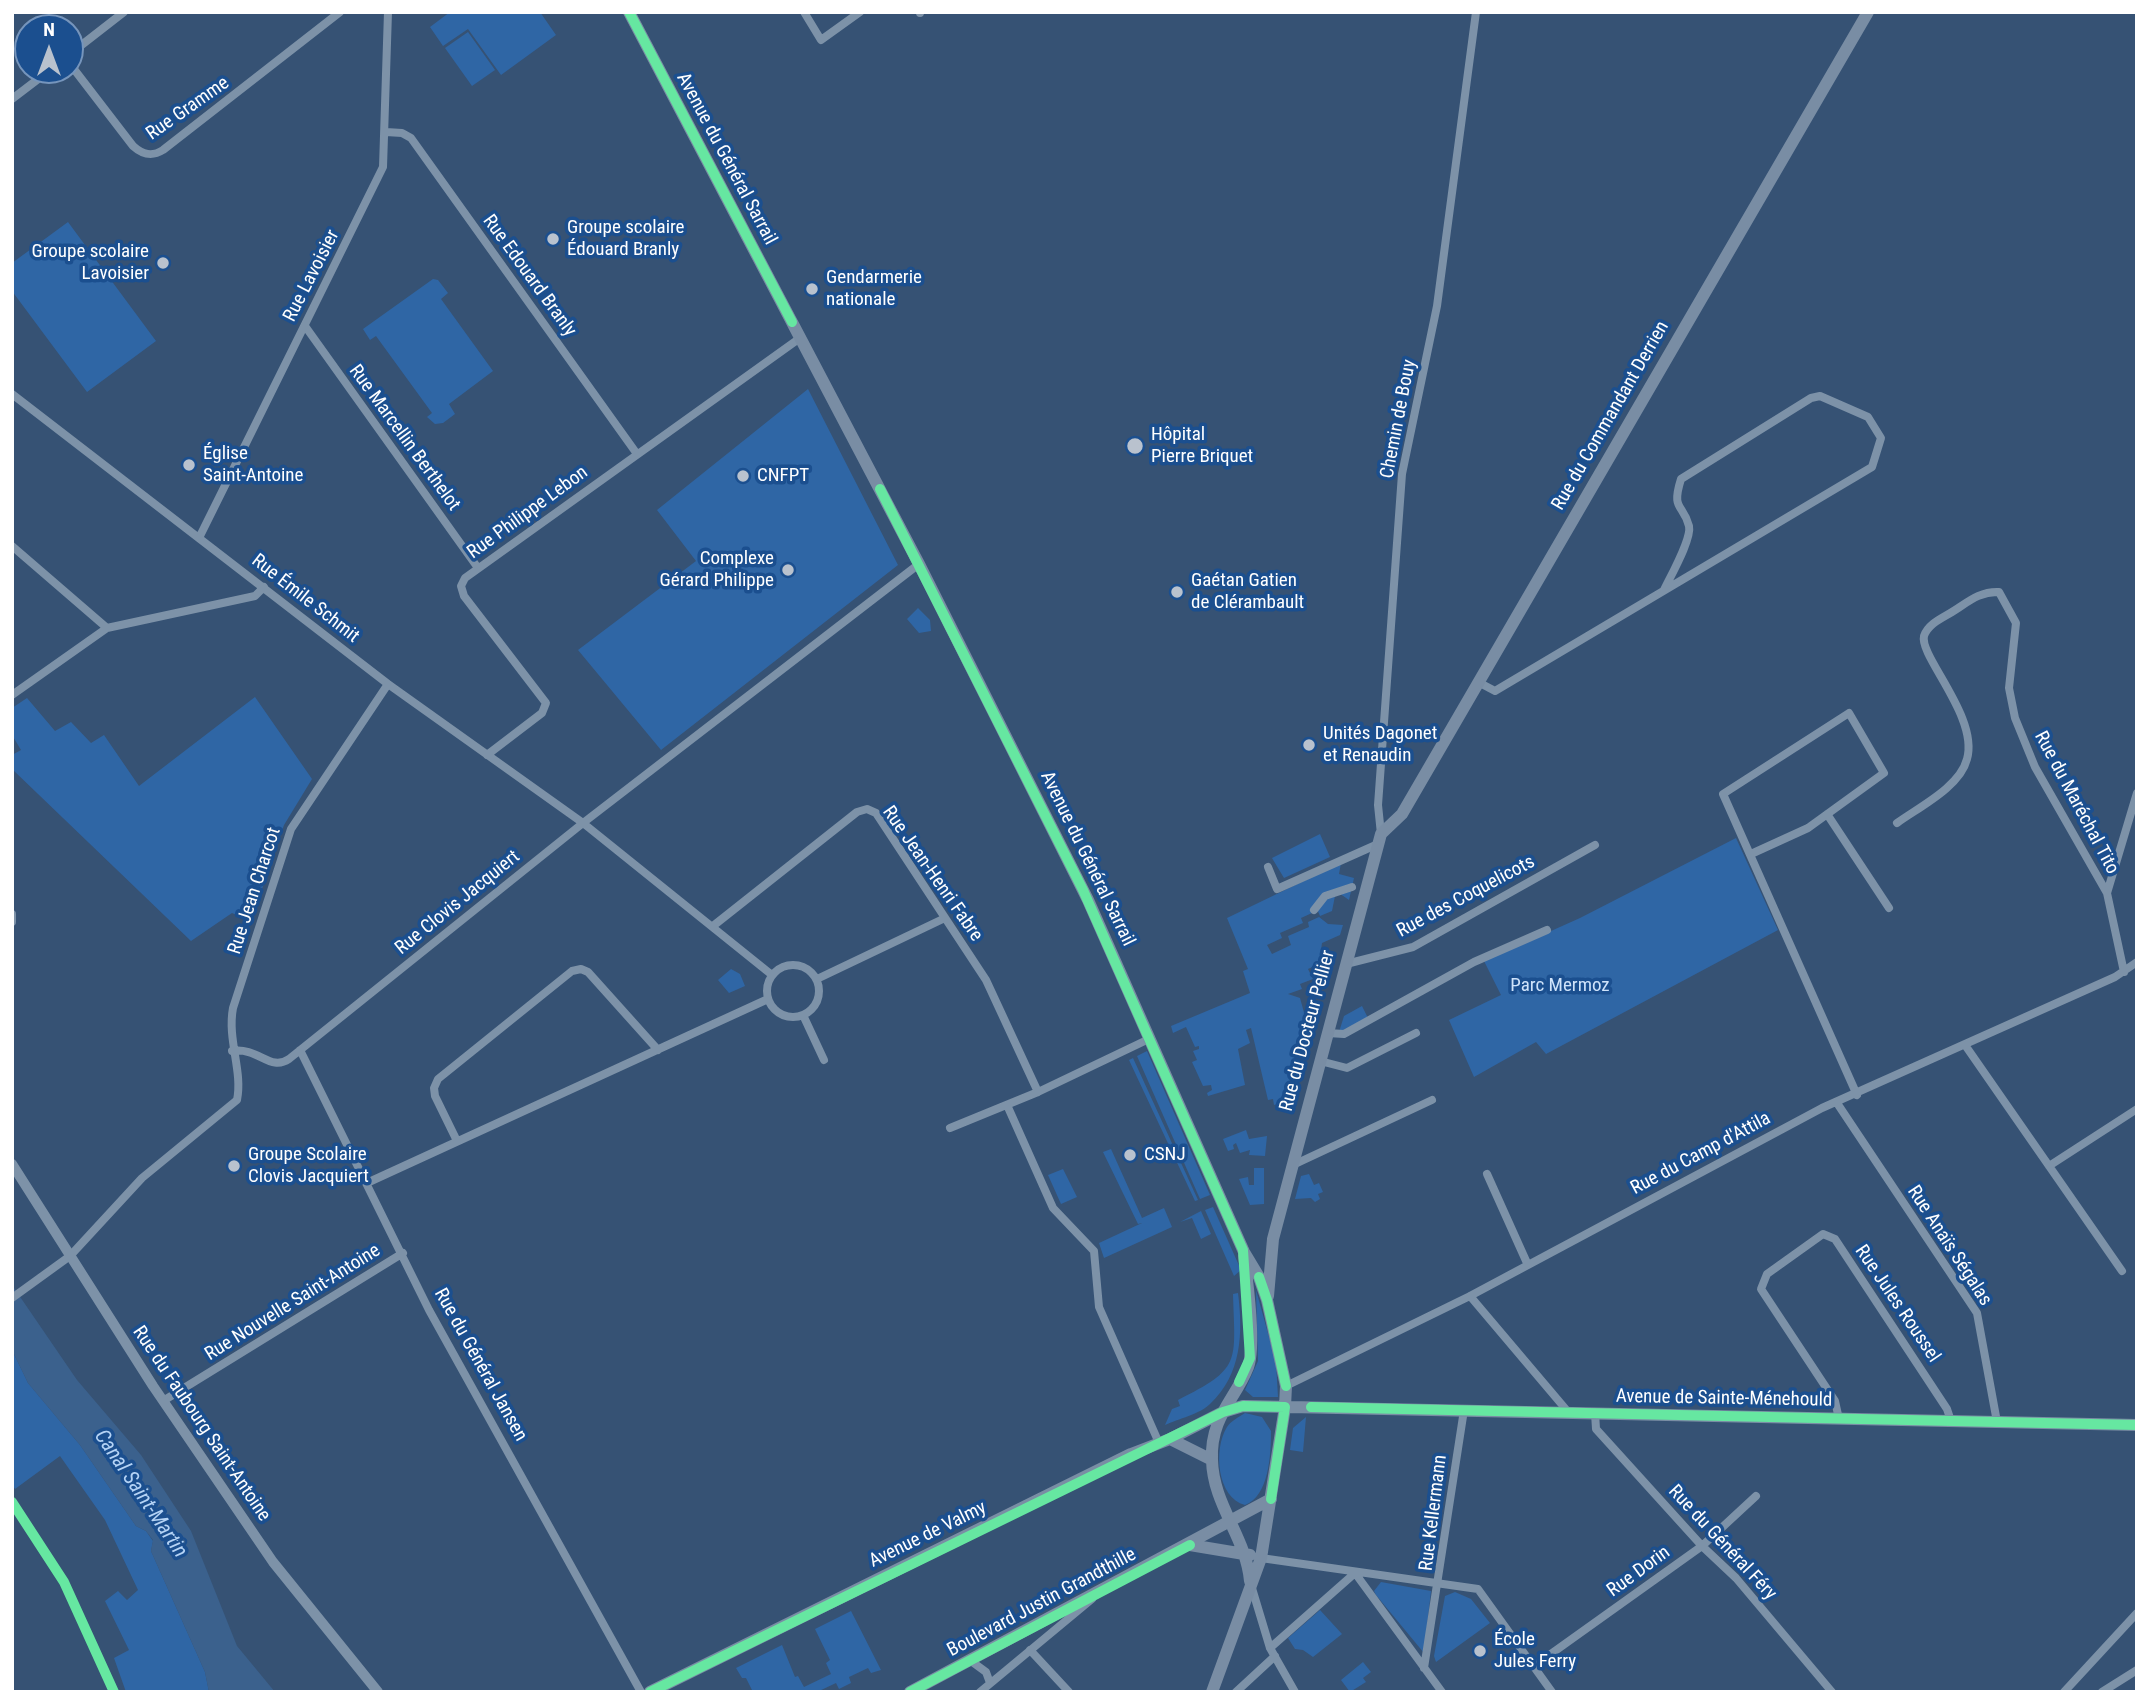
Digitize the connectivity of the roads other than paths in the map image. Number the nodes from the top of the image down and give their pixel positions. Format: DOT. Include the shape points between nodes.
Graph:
graph roads {
  1 [pos="124,12"];
  2 [pos="340,12"];
  3 [pos="388,12"];
  4 [pos="629,12"];
  5 [pos="804,12"];
  6 [pos="860,12"];
  7 [pos="1476,12"];
  8 [pos="1868,12"];
  9 [pos="84,43"];
  10 [pos="84,82"];
  11 [pos="32,84"];
  12 [pos="12,99"];
  13 [pos="386,132"];
  14 [pos="304,326"];
  15 [pos="800,338"];
  16 [pos="12,394"];
  17 [pos="637,454"];
  18 [pos="199,538"];
  19 [pos="12,546"];
  20 [pos="919,564"];
  21 [pos="478,568"];
  22 [pos="264,587"];
  23 [pos="1664,590"];
  24 [pos="107,628"];
  25 [pos="1478,682"];
  26 [pos="388,684"];
  27 [pos="12,695"];
  28 [pos="487,755"];
  29 [pos="2137,793"];
  30 [pos="1827,814"];
  31 [pos="583,823"];
  32 [pos="1897,823"];
  33 [pos="1380,839"];
  34 [pos="1595,845"];
  35 [pos="1751,854"];
  36 [pos="1268,867"];
  37 [pos="1352,887"];
  38 [pos="2107,893"];
  39 [pos="1889,908"];
  40 [pos="1314,910"];
  41 [pos="12,914"];
  42 [pos="945,918"];
  43 [pos="12,922"];
  44 [pos="713,926"];
  45 [pos="1547,930"];
  46 [pos="2137,962"];
  47 [pos="1346,964"];
  48 [pos="2124,972"];
  49 [pos="772,975"];
  50 [pos="817,979"];
  51 [pos="768,999"];
  52 [pos="803,1015"];
  53 [pos="1328,1033"];
  54 [pos="1416,1033"];
  55 [pos="1151,1038"];
  56 [pos="1965,1045"];
  57 [pos="300,1050"];
  58 [pos="658,1050"];
  59 [pos="232,1051"];
  60 [pos="824,1060"];
  61 [pos="1320,1060"];
  62 [pos="1038,1092"];
  63 [pos="1857,1095"];
  64 [pos="1432,1100"];
  65 [pos="1837,1103"];
  66 [pos="1007,1105"];
  67 [pos="2137,1110"];
  68 [pos="950,1128"];
  69 [pos="457,1141"];
  70 [pos="12,1164"];
  71 [pos="1293,1166"];
  72 [pos="2049,1166"];
  73 [pos="1487,1174"];
  74 [pos="369,1182"];
  75 [pos="1273,1239"];
  76 [pos="403,1253"];
  77 [pos="70,1256"];
  78 [pos="1527,1263"];
  79 [pos="2122,1271"];
  80 [pos="1254,1277"];
  81 [pos="1470,1296"];
  82 [pos="12,1298"];
  83 [pos="1267,1300"];
  84 [pos="1286,1386"];
  85 [pos="163,1401"];
  86 [pos="1285,1406"];
  87 [pos="1464,1410"];
  88 [pos="1223,1412"];
  89 [pos="1569,1413"];
  90 [pos="1595,1413"];
  91 [pos="1839,1419"];
  92 [pos="1951,1421"];
  93 [pos="1997,1422"];
  94 [pos="2137,1425"];
  95 [pos="1165,1441"];
  96 [pos="1212,1460"];
  97 [pos="1756,1496"];
  98 [pos="1271,1499"];
  99 [pos="12,1502"];
  100 [pos="1223,1510"];
  101 [pos="1246,1515"];
  102 [pos="1224,1527"];
  103 [pos="1190,1545"];
  104 [pos="1702,1546"];
  105 [pos="1246,1554"];
  106 [pos="1261,1558"];
  107 [pos="1355,1573"];
  108 [pos="1250,1581"];
  109 [pos="1440,1582"];
  110 [pos="1100,1593"];
  111 [pos="2137,1613"];
  112 [pos="1030,1650"];
  113 [pos="1273,1652"];
  114 [pos="971,1661"];
  115 [pos="1534,1666"];
  116 [pos="1424,1668"];
  117 [pos="2137,1670"];
  118 [pos="990,1683"];
  119 [pos="114,1692"];
  120 [pos="378,1692"];
  121 [pos="641,1692"];
  122 [pos="650,1692"];
  123 [pos="910,1692"];
  124 [pos="980,1692"];
  125 [pos="1069,1692"];
  126 [pos="1212,1692"];
  127 [pos="1236,1692"];
  128 [pos="1295,1692"];
  129 [pos="1442,1692"];
  130 [pos="1552,1692"];
  131 [pos="1832,1692"];
  132 [pos="2064,1692"];
  133 [pos="2102,1692"];
  1 -- 9 [label="street"];
  2 -- 10 [label="street, Rue Gramme" via="182,136 151,155 133,146"];
  3 -- 13 [label="street, Rue Lavoisier"];
  4 -- 15 [label="main road, Avenue du Général Sarrail"];
  5 -- 6 [label="street" via="821,40"];
  7 -- 33 [label="street, Chemin de Bouy" via="1437,306 1402,474 1378,805"];
  8 -- 25 [label="main road, Rue du Commandant Derrien"];
  11 -- 12 [label="street"];
  13 -- 14 [label="street, Rue Lavoisier" via="383,167"];
  13 -- 17 [label="street, Rue Edouard Branly" via="411,138"];
  14 -- 18 [label="street, Rue Lavoisier"];
  14 -- 21 [label="street, Rue Marcellin Berthelot"];
  15 -- 17 [label="street, Rue Philippe Lebon"];
  15 -- 20 [label="main road, Avenue du Général Sarrail"];
  16 -- 18 [label="street, Rue Émile Schmit"];
  17 -- 21 [label="street, Rue Philippe Lebon"];
  18 -- 22 [label="street, Rue Émile Schmit"];
  19 -- 24 [label="street"];
  20 -- 31 [label="street, Rue Clovis Jacquiert"];
  20 -- 55 [label="main road, Avenue du Général Sarrail" via="1079,881"];
  21 -- 28 [label="street, Rue Philippe Lebon" via="462,582 464,596 546,703 542,713"];
  22 -- 24 [label="street" via="255,596"];
  22 -- 26 [label="street, Rue Émile Schmit"];
  23 -- 23 [label="street" via="1872,467 1881,438 1868,417 1820,396 1811,398 1681,479 1676,495 1689,535"];
  23 -- 25 [label="street" via="1495,691"];
  24 -- 27 [label="street"];
  25 -- 33 [label="main road, Rue du Commandant Derrien" via="1402,814"];
  26 -- 28 [label="street, Rue Émile Schmit"];
  26 -- 59 [label="street, Rue Jean Charcot" via="291,829 233,1008"];
  28 -- 31 [label="street, Rue Émile Schmit"];
  29 -- 38 [label="street"];
  30 -- 35 [label="street" via="1808,828"];
  30 -- 35 [label="street" via="1884,773 1849,713 1723,794"];
  30 -- 39 [label="street"];
  31 -- 44 [label="street"];
  31 -- 57 [label="street, Rue Clovis Jacquiert"];
  32 -- 38 [label="street, Rue du Maréchal Tito" via="1958,778 1967,761 1969,747 1956,701 1924,648 1924,636 1931,625 1985,592 1999,592 2016,623 2009,688 2015,718 2035,767"];
  33 -- 36 [label="street" via="1277,888"];
  33 -- 47 [label="main road, Rue du Docteur Pellier"];
  34 -- 47 [label="street, Rue des Coquelicots" via="1413,947"];
  35 -- 63 [label="street"];
  37 -- 40 [label="street" via="1325,896"];
  38 -- 48 [label="street"];
  41 -- 43 [label="street"];
  42 -- 44 [label="street, Rue Jean-Henri Fabre" via="876,813 867,809 857,812"];
  42 -- 50 [label="street"];
  42 -- 62 [label="street, Rue Jean-Henri Fabre" via="986,981"];
  44 -- 49 [label="street"];
  45 -- 53 [label="street" via="1474,962 1344,1034"];
  46 -- 48 [label="street, Rue du Camp d'Attila"];
  47 -- 53 [label="main road, Rue du Docteur Pellier"];
  48 -- 56 [label="street, Rue du Camp d'Attila"];
  49 -- 50 [label="street" via="795,964"];
  49 -- 51 [label="street"];
  50 -- 52 [label="street" via="818,1000"];
  51 -- 52 [label="street" via="786,1016"];
  51 -- 58 [label="street"];
  52 -- 60 [label="street"];
  53 -- 61 [label="main road, Rue du Docteur Pellier"];
  54 -- 61 [label="street" via="1348,1069"];
  55 -- 62 [label="street"];
  55 -- 80 [label="main road, Avenue du Général Sarrail"];
  56 -- 63 [label="street, Rue du Camp d'Attila"];
  56 -- 72 [label="street"];
  57 -- 59 [label="street, Rue Clovis Jacquiert" via="273,1064 253,1051"];
  57 -- 74 [label="street, Rue du Général Jansen"];
  58 -- 69 [label="street"];
  58 -- 69 [label="street" via="589,972 572,971 438,1079 435,1096"];
  59 -- 77 [label="street" via="237,1100 142,1178"];
  61 -- 71 [label="main road, Rue du Docteur Pellier"];
  62 -- 66 [label="street"];
  63 -- 65 [label="street, Rue du Camp d'Attila"];
  64 -- 71 [label="street"];
  65 -- 78 [label="street, Rue du Camp d'Attila"];
  65 -- 93 [label="street, Rue Anaïs Ségalas" via="1977,1313"];
  66 -- 68 [label="street"];
  66 -- 95 [label="street" via="1053,1208 1094,1251 1099,1307"];
  67 -- 72 [label="street"];
  69 -- 74 [label="street"];
  70 -- 77 [label="street, Rue du Faubourg Saint-Antoine"];
  71 -- 75 [label="main road, Rue du Docteur Pellier"];
  72 -- 79 [label="street"];
  73 -- 78 [label="street"];
  74 -- 76 [label="street, Rue du Général Jansen"];
  75 -- 80 [label="main road, Rue du Docteur Pellier"];
  75 -- 83 [label="main road, Rue du Docteur Pellier"];
  76 -- 85 [label="street, Rue Nouvelle Saint-Antoine"];
  76 -- 121 [label="street, Rue du Général Jansen" via="429,1310"];
  77 -- 82 [label="street"];
  77 -- 85 [label="street, Rue du Faubourg Saint-Antoine"];
  78 -- 81 [label="street, Rue du Camp d'Attila"];
  80 -- 83 [label="main road"];
  80 -- 88 [label="main road" via="1250,1358"];
  81 -- 84 [label="street, Rue du Camp d'Attila"];
  81 -- 89 [label="street"];
  83 -- 84 [label="main road"];
  84 -- 86 [label="main road"];
  85 -- 120 [label="street, Rue du Faubourg Saint-Antoine" via="273,1562"];
  86 -- 87 [label="main road, Avenue de Sainte-Ménehould"];
  86 -- 88 [label="main road, Avenue de Sainte-Ménehould" via="1243,1406"];
  86 -- 98 [label="main road"];
  87 -- 89 [label="main road, Avenue de Sainte-Ménehould"];
  87 -- 109 [label="street, Rue Kellermann"];
  88 -- 95 [label="main road, Avenue de Valmy"];
  88 -- 96 [label="main road" via="1215,1431"];
  89 -- 90 [label="main road, Avenue de Sainte-Ménehould"];
  90 -- 91 [label="main road, Avenue de Sainte-Ménehould"];
  90 -- 104 [label="street, Rue du Général Féry" via="1596,1429"];
  91 -- 92 [label="main road, Avenue de Sainte-Ménehould"];
  91 -- 92 [label="street, Rue Jules Roussel" via="1835,1401 1761,1289 1767,1274 1823,1234 1835,1239"];
  92 -- 93 [label="main road, Avenue de Sainte-Ménehould"];
  93 -- 94 [label="main road, Avenue de Sainte-Ménehould"];
  95 -- 96 [label="main road"];
  95 -- 122 [label="main road, Avenue de Valmy"];
  96 -- 100 [label="main road"];
  97 -- 104 [label="street, Rue Dorin"];
  98 -- 101 [label="main road, Boulevard Justin Grandthille"];
  98 -- 106 [label="main road"];
  99 -- 119 [label="street" via="64,1582"];
  100 -- 101 [label="main road"];
  100 -- 102 [label="main road"];
  101 -- 102 [label="main road, Boulevard Justin Grandthille"];
  102 -- 103 [label="main road, Boulevard Justin Grandthille"];
  102 -- 105 [label="main road"];
  103 -- 105 [label="main road"];
  103 -- 110 [label="main road, Boulevard Justin Grandthille"];
  104 -- 115 [label="street, Rue Dorin"];
  104 -- 131 [label="street, Rue du Général Féry" via="1736,1578"];
  105 -- 106 [label="main road"];
  105 -- 108 [label="main road"];
  106 -- 107 [label="street"];
  106 -- 108 [label="main road"];
  107 -- 109 [label="street"];
  107 -- 113 [label="street"];
  107 -- 116 [label="street"];
  108 -- 113 [label="street"];
  108 -- 126 [label="main road"];
  109 -- 115 [label="street, Rue Kellermann" via="1478,1589"];
  109 -- 116 [label="street"];
  110 -- 112 [label="street"];
  110 -- 114 [label="main road, Boulevard Justin Grandthille"];
  111 -- 132 [label="street"];
  112 -- 118 [label="street"];
  112 -- 125 [label="street"];
  113 -- 127 [label="street"];
  113 -- 128 [label="street"];
  114 -- 118 [label="street" via="986,1672"];
  114 -- 123 [label="main road, Boulevard Justin Grandthille"];
  115 -- 130 [label="street, Rue Kellermann"];
  116 -- 129 [label="street"];
  117 -- 133 [label="street"];
  118 -- 124 [label="street"];
}
